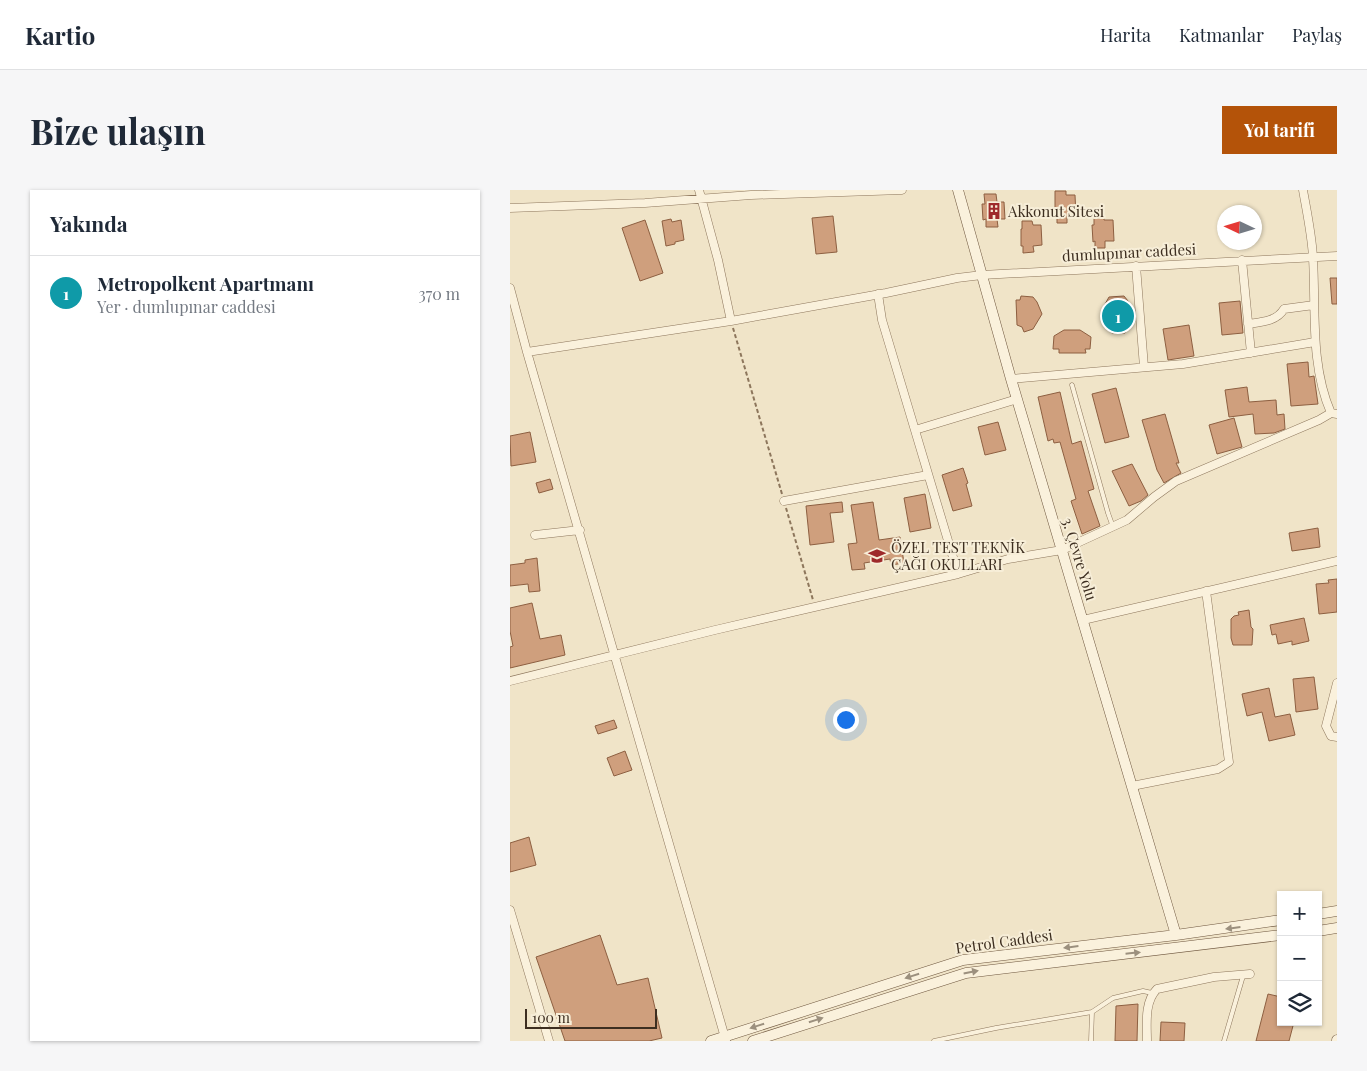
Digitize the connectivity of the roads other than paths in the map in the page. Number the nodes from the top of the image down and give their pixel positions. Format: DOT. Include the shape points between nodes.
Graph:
graph roads {
  1 [pos="902,190"];
  2 [pos="958,190"];
  3 [pos="1303,190"];
  4 [pos="699,194"];
  5 [pos="510,208"];
  6 [pos="1337,256"];
  7 [pos="1313,257"];
  8 [pos="1242,260"];
  9 [pos="1136,266"];
  10 [pos="982,274"];
  11 [pos="510,288"];
  12 [pos="878,294"];
  13 [pos="1314,305"];
  14 [pos="731,321"];
  15 [pos="1248,324"];
  16 [pos="1316,342"];
  17 [pos="527,352"];
  18 [pos="1251,353"];
  19 [pos="1144,367"];
  20 [pos="1011,379"];
  21 [pos="1072,385"];
  22 [pos="1017,399"];
  23 [pos="1334,414"];
  24 [pos="915,430"];
  25 [pos="928,475"];
  26 [pos="784,501"];
  27 [pos="1113,527"];
  28 [pos="580,530"];
  29 [pos="535,536"];
  30 [pos="1062,550"];
  31 [pos="1337,561"];
  32 [pos="958,574"];
  33 [pos="1206,590"];
  34 [pos="1083,620"];
  35 [pos="616,655"];
  36 [pos="510,681"];
  37 [pos="1337,683"];
  38 [pos="1337,737"];
  39 [pos="1132,786"];
  40 [pos="510,910"];
  41 [pos="1337,911"];
  42 [pos="1322,913"];
  43 [pos="1277,921"];
  44 [pos="1337,928"];
  45 [pos="1322,930"];
  46 [pos="1176,935"];
  47 [pos="1277,935"];
  48 [pos="1247,973"];
  49 [pos="1152,993"];
  50 [pos="1092,1012"];
  51 [pos="961,1035"];
  52 [pos="726,1039"];
  53 [pos="548,1041"];
  54 [pos="711,1041"];
  55 [pos="753,1041"];
  56 [pos="934,1041"];
  57 [pos="962,1041"];
  58 [pos="1091,1041"];
  59 [pos="1147,1041"];
  60 [pos="1224,1041"];
  1 -- 4 [label="street"];
  2 -- 10 [label="main road, 3. Çevre Yolu"];
  3 -- 7 [label="street"];
  4 -- 5 [label="street" via="645,203"];
  4 -- 14 [label="street"];
  6 -- 7 [label="street, dumlupınar caddesi"];
  7 -- 8 [label="street, dumlupınar caddesi"];
  7 -- 13 [label="street"];
  8 -- 9 [label="street, dumlupınar caddesi"];
  8 -- 15 [label="street"];
  9 -- 10 [label="street, dumlupınar caddesi"];
  9 -- 19 [label="street"];
  10 -- 12 [label="street, dumlupınar caddesi"];
  10 -- 20 [label="main road, 3. Çevre Yolu"];
  11 -- 17 [label="street"];
  12 -- 14 [label="street, dumlupınar caddesi"];
  12 -- 24 [label="street" via="882,320"];
  13 -- 15 [label="street" via="1284,308 1280,316"];
  13 -- 16 [label="street"];
  14 -- 17 [label="street, dumlupınar caddesi"];
  15 -- 18 [label="street"];
  16 -- 18 [label="street"];
  16 -- 23 [label="street" via="1324,398"];
  17 -- 28 [label="street"];
  18 -- 19 [label="street"];
  19 -- 20 [label="street"];
  20 -- 22 [label="main road, 3. Çevre Yolu"];
  21 -- 27 [label="lane"];
  22 -- 24 [label="street"];
  22 -- 30 [label="main road, 3. Çevre Yolu"];
  23 -- 27 [label="street" via="1176,482"];
  24 -- 25 [label="street"];
  25 -- 26 [label="street"];
  25 -- 32 [label="street"];
  27 -- 30 [label="street"];
  28 -- 29 [label="street"];
  28 -- 35 [label="street"];
  30 -- 32 [label="street" via="1008,559"];
  30 -- 34 [label="main road, 3. Çevre Yolu"];
  31 -- 33 [label="street"];
  32 -- 35 [label="street"];
  33 -- 34 [label="street"];
  33 -- 39 [label="street" via="1229,762 1218,768"];
  34 -- 39 [label="main road, 3. Çevre Yolu"];
  35 -- 36 [label="street"];
  35 -- 52 [label="street"];
  37 -- 38 [label="street" via="1326,726 1331,736"];
  39 -- 46 [label="main road, 3. Çevre Yolu"];
  40 -- 53 [label="street"];
  41 -- 42 [label="main road"];
  43 -- 46 [label="main road, Petrol Caddesi, one-way"];
  44 -- 45 [label="main road"];
  46 -- 52 [label="main road, Petrol Caddesi, one-way" via="964,960"];
  55 -- 47 [label="main road, Petrol Caddesi, one-way" via="966,973"];
  48 -- 49 [label="street" via="1166,986"];
  48 -- 60 [label="lane"];
  49 -- 50 [label="lane" via="1144,991 1113,998"];
  49 -- 59 [label="street"];
  50 -- 51 [label="lane"];
  50 -- 58 [label="lane"];
  51 -- 56 [label="lane"];
  51 -- 57 [label="lane"];
  52 -- 54 [label="main road, Petrol Caddesi"];
}
